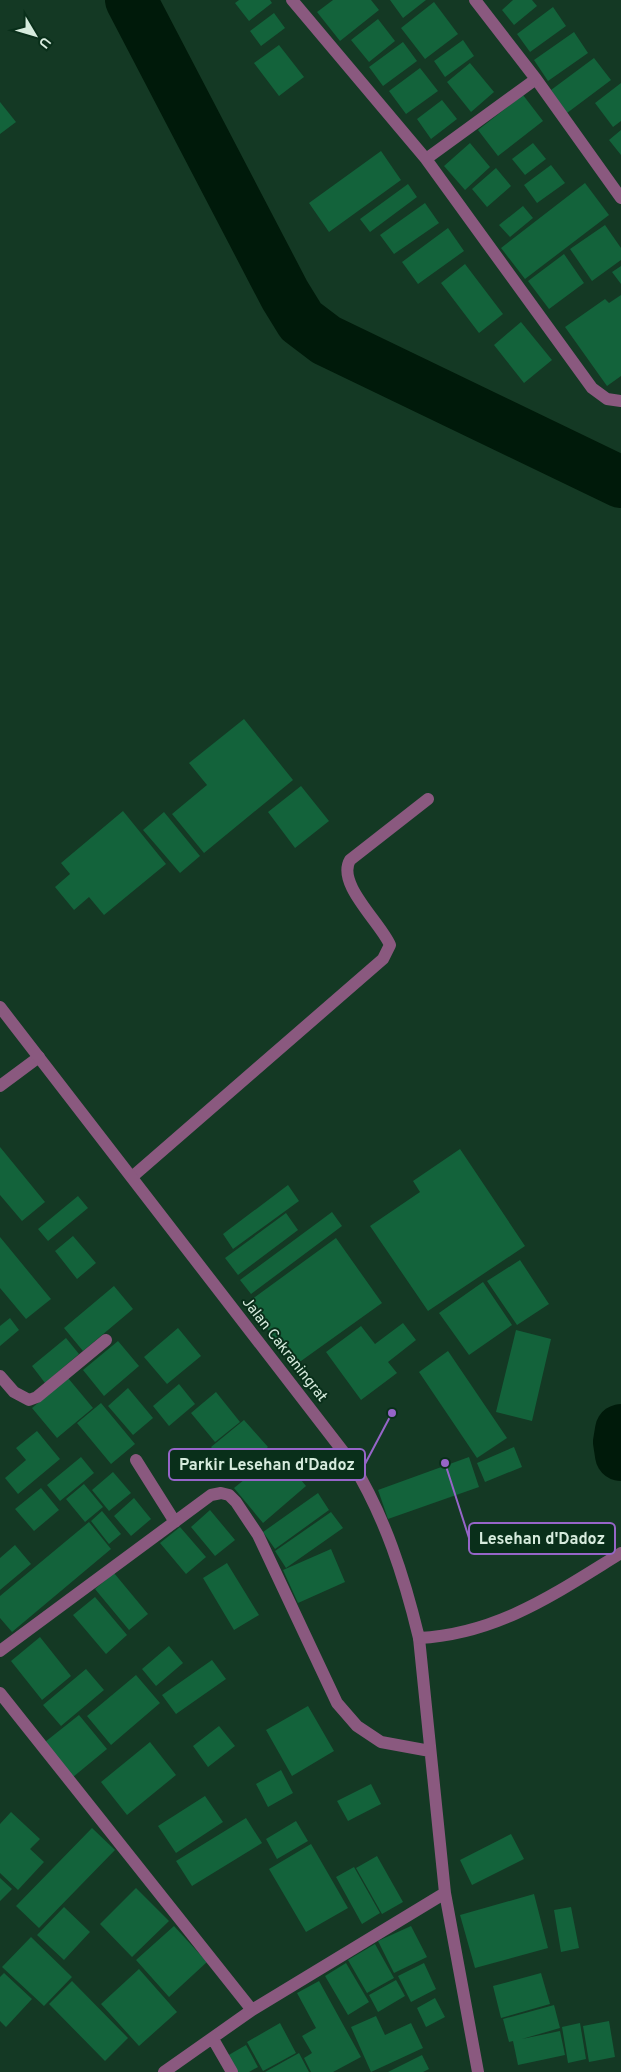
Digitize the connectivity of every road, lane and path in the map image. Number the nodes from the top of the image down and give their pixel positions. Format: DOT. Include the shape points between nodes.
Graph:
graph roads {
  1 [pos="292,0"];
  2 [pos="475,0"];
  3 [pos="536,79"];
  4 [pos="426,159"];
  5 [pos="621,198"];
  6 [pos="621,401"];
  7 [pos="428,799"];
  8 [pos="0,1007"];
  9 [pos="39,1057"];
  10 [pos="0,1086"];
  11 [pos="132,1177"];
  12 [pos="106,1340"];
  13 [pos="0,1376"];
  14 [pos="136,1460"];
  15 [pos="175,1522"];
  16 [pos="621,1553"];
  17 [pos="419,1638"];
  18 [pos="0,1651"];
  19 [pos="0,1693"];
  20 [pos="430,1751"];
  21 [pos="445,1893"];
  22 [pos="252,2010"];
  23 [pos="213,2038"];
  24 [pos="164,2072"];
  25 [pos="232,2072"];
  26 [pos="478,2072"];
  1 -- 4 [label="street"];
  2 -- 3 [label="street"];
  3 -- 4 [label="street"];
  3 -- 5 [label="street"];
  4 -- 6 [label="street" via="592,388 606,399"];
  7 -- 11 [label="street" via="346,866 348,882 390,945 382,959"];
  8 -- 9 [label="street, Jalan Cakraningrat"];
  9 -- 10 [label="street"];
  9 -- 11 [label="street, Jalan Cakraningrat"];
  11 -- 17 [label="street, Jalan Cakraningrat" via="352,1463 388,1531"];
  12 -- 13 [label="street" via="37,1397 29,1400 14,1392"];
  14 -- 15 [label="street"];
  15 -- 18 [label="street"];
  15 -- 20 [label="street" via="211,1495 229,1495 258,1535 337,1703 357,1726 381,1742"];
  16 -- 17 [label="street" via="513,1616 477,1629"];
  17 -- 20 [label="street, Jalan Cakraningrat"];
  19 -- 22 [label="street"];
  20 -- 21 [label="street, Jalan Cakraningrat"];
  21 -- 22 [label="street"];
  21 -- 26 [label="street, Jalan Cakraningrat"];
  22 -- 23 [label="street"];
  23 -- 24 [label="street"];
  23 -- 25 [label="street"];
}
